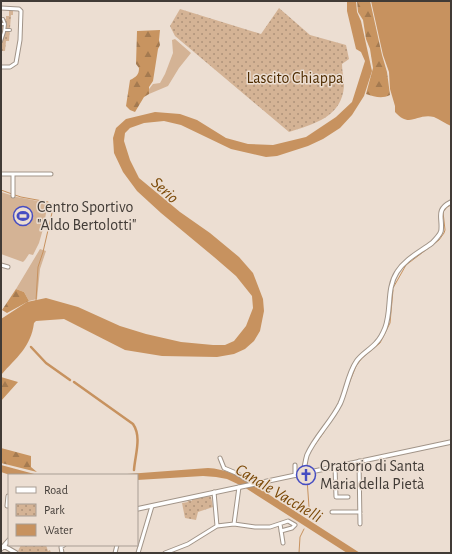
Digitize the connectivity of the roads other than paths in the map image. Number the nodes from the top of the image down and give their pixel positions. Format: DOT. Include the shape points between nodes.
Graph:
graph roads {
  1 [pos="1,8"];
  2 [pos="3,19"];
  3 [pos="1,24"];
  4 [pos="5,24"];
  5 [pos="5,30"];
  6 [pos="10,30"];
  7 [pos="1,41"];
  8 [pos="1,67"];
  9 [pos="1,174"];
  10 [pos="13,174"];
  11 [pos="51,174"];
  12 [pos="13,194"];
  13 [pos="451,202"];
  14 [pos="1,264"];
  15 [pos="8,267"];
  16 [pos="451,442"];
  17 [pos="220,458"];
  18 [pos="359,461"];
  19 [pos="295,465"];
  20 [pos="335,466"];
  21 [pos="304,473"];
  22 [pos="295,475"];
  23 [pos="253,484"];
  24 [pos="240,487"];
  25 [pos="214,492"];
  26 [pos="8,496"];
  27 [pos="348,497"];
  28 [pos="8,506"];
  29 [pos="152,506"];
  30 [pos="138,509"];
  31 [pos="332,512"];
  32 [pos="360,512"];
  33 [pos="234,524"];
  34 [pos="280,524"];
  35 [pos="360,524"];
  36 [pos="217,526"];
  37 [pos="281,531"];
  38 [pos="283,543"];
  39 [pos="2,547"];
  40 [pos="16,553"];
  41 [pos="138,553"];
  42 [pos="165,553"];
  1 -- 8 [label="street" via="21,11 16,63 10,68"];
  2 -- 4 [label="street"];
  3 -- 4 [label="street"];
  4 -- 5 [label="street"];
  5 -- 6 [label="street"];
  5 -- 7 [label="street"];
  9 -- 10 [label="street"];
  10 -- 11 [label="street"];
  10 -- 12 [label="street"];
  13 -- 21 [label="street" via="442,210 441,231 438,236 404,264 395,276 385,329 377,342 354,365 340,403 306,457"];
  14 -- 15 [label="street"];
  16 -- 18 [label="street"];
  17 -- 23 [label="street" via="224,468"];
  18 -- 20 [label="street"];
  18 -- 32 [label="street"];
  19 -- 22 [label="street"];
  20 -- 21 [label="street"];
  20 -- 27 [label="street" via="336,496"];
  21 -- 22 [label="street"];
  22 -- 23 [label="street"];
  23 -- 24 [label="street"];
  24 -- 25 [label="street"];
  24 -- 33 [label="street"];
  25 -- 29 [label="street"];
  25 -- 36 [label="street"];
  26 -- 28 [label="street"];
  29 -- 30 [label="street"];
  29 -- 41 [label="street"];
  31 -- 32 [label="street"];
  32 -- 35 [label="street"];
  33 -- 34 [label="street" via="255,527"];
  33 -- 36 [label="street"];
  34 -- 37 [label="street"];
  34 -- 37 [label="street" via="288,521 295,525"];
  36 -- 42 [label="street" via="188,544"];
  37 -- 38 [label="street"];
  39 -- 40 [label="street"];
}
